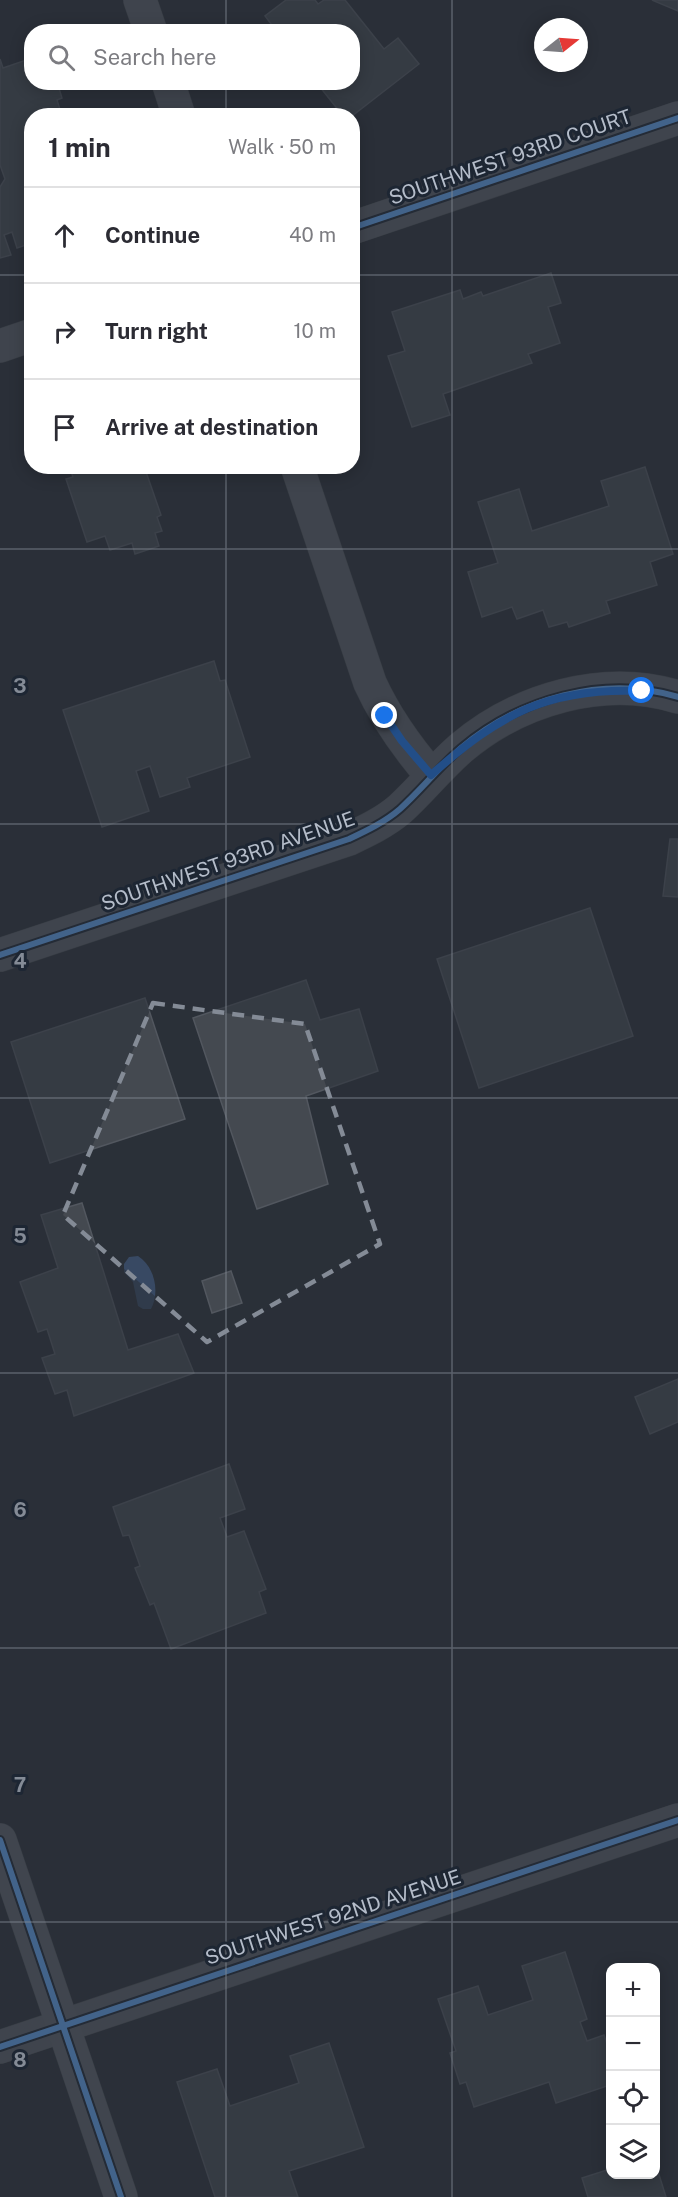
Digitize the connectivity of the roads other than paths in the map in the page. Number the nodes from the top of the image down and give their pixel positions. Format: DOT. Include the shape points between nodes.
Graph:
graph roads {
  1 [pos="140,0"];
  2 [pos="148,24"];
  3 [pos="171,90"];
  4 [pos="176,108"];
  5 [pos="678,118"];
  6 [pos="360,225"];
  7 [pos="24,338"];
  8 [pos="0,346"];
  9 [pos="300,474"];
  10 [pos="678,697"];
  11 [pos="431,775"];
  12 [pos="0,955"];
  13 [pos="678,1820"];
  14 [pos="0,1840"];
  15 [pos="63,2024"];
  16 [pos="0,2047"];
  17 [pos="121,2197"];
  1 -- 2 [label="street"];
  3 -- 4 [label="street"];
  5 -- 6 [label="street, SOUTHWEST 93RD COURT"];
  7 -- 8 [label="street"];
  9 -- 11 [label="street" via="370,683 402,741"];
  10 -- 11 [label="street, SOUTHWEST 93RD AVENUE" via="616,690 574,692 539,703 488,728"];
  11 -- 12 [label="street, SOUTHWEST 93RD AVENUE" via="399,810 349,839"];
  13 -- 15 [label="street, SOUTHWEST 92ND AVENUE"];
  14 -- 15 [label="main road"];
  15 -- 16 [label="street, SOUTHWEST 92ND AVENUE"];
  15 -- 17 [label="main road"];
}
